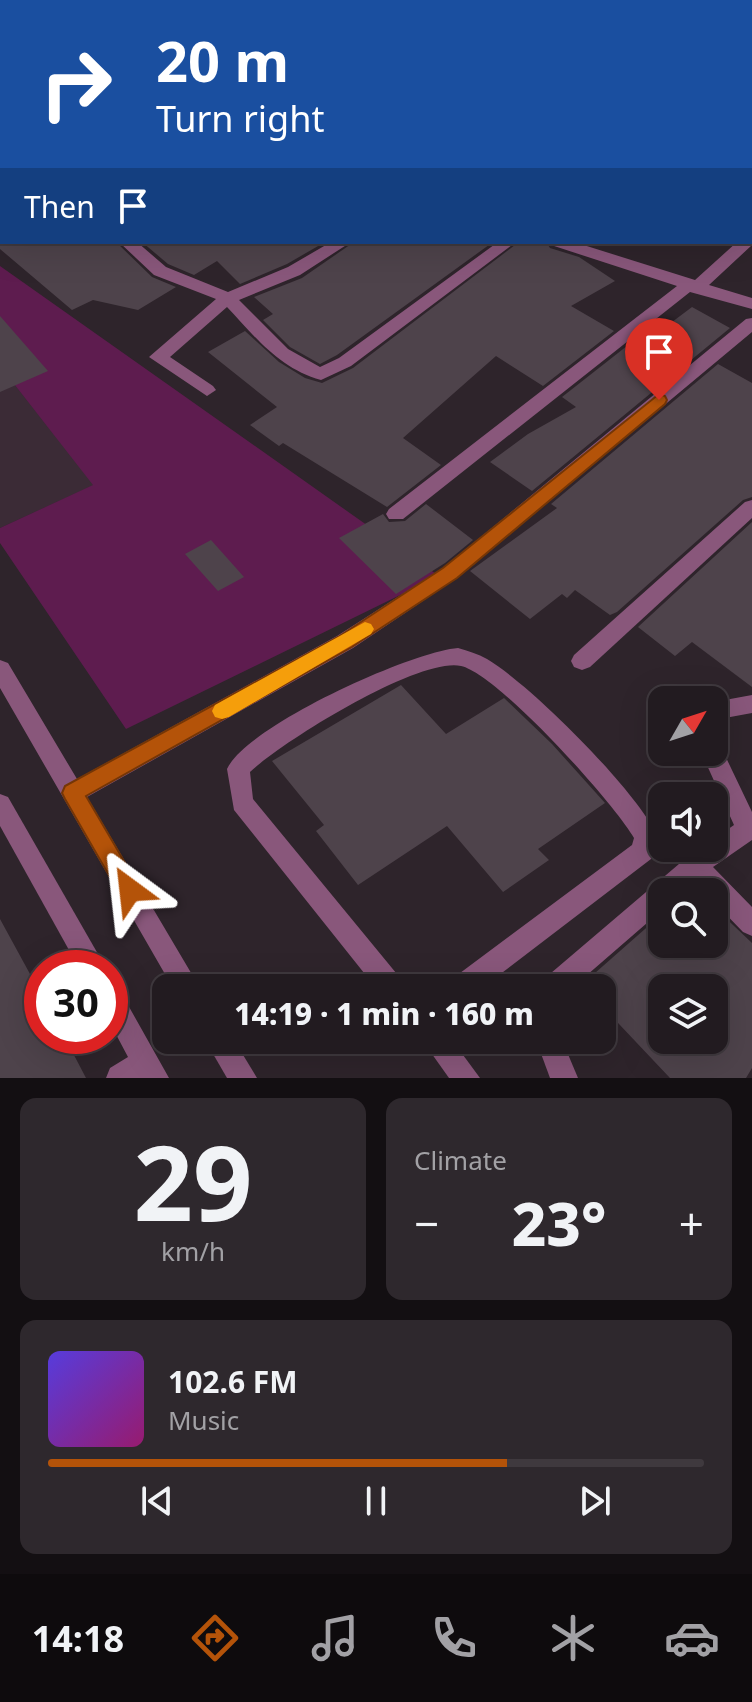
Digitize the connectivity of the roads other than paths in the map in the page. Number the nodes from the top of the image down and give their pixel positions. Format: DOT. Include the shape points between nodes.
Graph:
graph roads {
  1 [pos="129,244"];
  2 [pos="340,244"];
  3 [pos="505,244"];
  4 [pos="563,244"];
  5 [pos="743,244"];
  6 [pos="692,286"];
  7 [pos="228,298"];
  8 [pos="752,304"];
  9 [pos="752,323"];
  10 [pos="207,390"];
  11 [pos="752,507"];
  12 [pos="396,514"];
  13 [pos="582,661"];
  14 [pos="0,669"];
  15 [pos="752,704"];
  16 [pos="728,708"];
  17 [pos="719,766"];
  18 [pos="73,793"];
  19 [pos="0,804"];
  20 [pos="750,832"];
  21 [pos="695,866"];
  22 [pos="681,878"];
  23 [pos="648,906"];
  24 [pos="752,924"];
  25 [pos="83,950"];
  26 [pos="179,974"];
  27 [pos="381,974"];
  28 [pos="479,974"];
  29 [pos="569,974"];
  30 [pos="128,1030"];
  31 [pos="227,1054"];
  32 [pos="446,1054"];
  33 [pos="555,1054"];
  34 [pos="151,1070"];
  35 [pos="120,1078"];
  36 [pos="243,1078"];
  37 [pos="466,1078"];
  38 [pos="564,1078"];
  1 -- 7 [label="street" via="160,271"];
  2 -- 7 [label="street" via="294,271"];
  3 -- 7 [label="street" via="345,362 321,374 280,350"];
  4 -- 6 [label="street"];
  5 -- 6 [label="street"];
  6 -- 8 [label="street"];
  6 -- 12 [label="street"];
  7 -- 10 [label="street" via="158,357"];
  9 -- 18 [label="street" via="450,573 345,642"];
  11 -- 13 [label="street"];
  14 -- 18 [label="street"];
  15 -- 16 [label="street"];
  17 -- 20 [label="street"];
  18 -- 26 [label="street"];
  19 -- 25 [label="street"];
  20 -- 21 [label="street"];
  21 -- 22 [label="street"];
  21 -- 24 [label="street"];
  23 -- 29 [label="street"];
  27 -- 28 [label="street" via="242,803 238,769 262,746 397,671 460,657 501,678 548,723 646,837 642,851"];
  30 -- 34 [label="street"];
  31 -- 36 [label="street"];
  32 -- 37 [label="street"];
  33 -- 38 [label="street"];
  34 -- 35 [label="street"];
}
